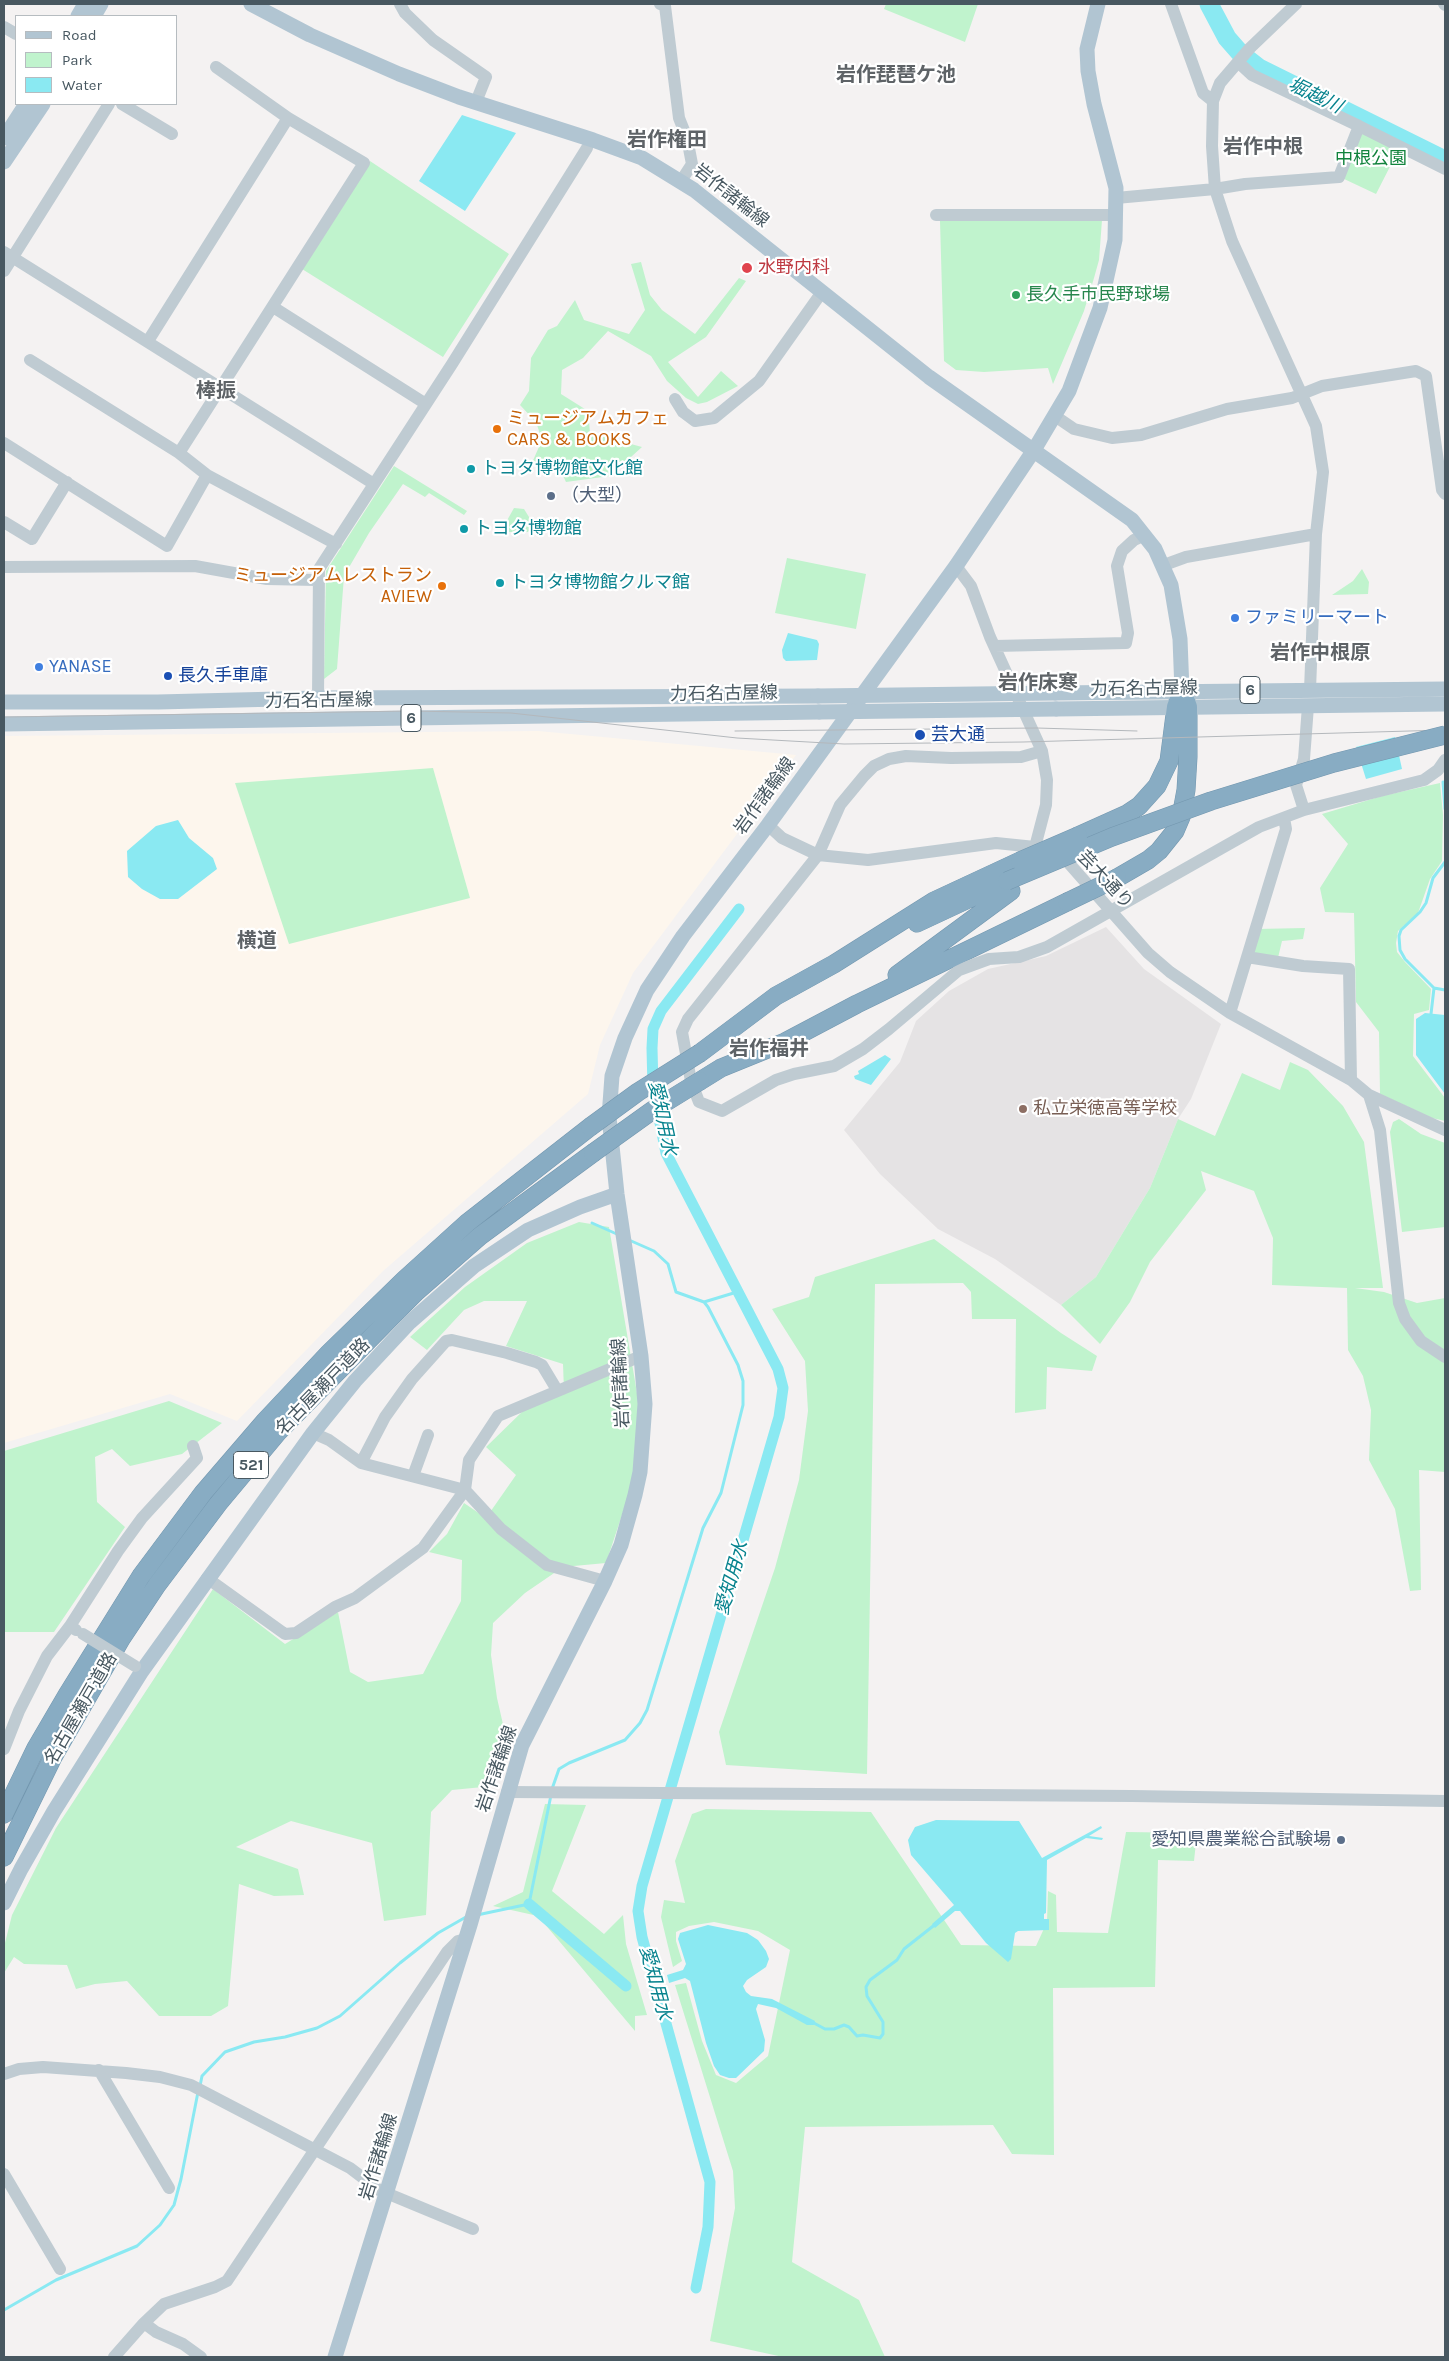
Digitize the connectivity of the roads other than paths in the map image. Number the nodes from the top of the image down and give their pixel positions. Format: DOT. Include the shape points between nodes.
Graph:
graph roads {
  1 [pos="85,4"];
  2 [pos="101,4"];
  3 [pos="251,4"];
  4 [pos="400,4"];
  5 [pos="660,4"];
  6 [pos="1098,4"];
  7 [pos="1171,4"];
  8 [pos="1296,4"];
  9 [pos="79,15"];
  10 [pos="95,15"];
  11 [pos="4,27"];
  12 [pos="15,33"];
  13 [pos="1238,62"];
  14 [pos="216,67"];
  15 [pos="1213,101"];
  16 [pos="476,102"];
  17 [pos="25,105"];
  18 [pos="42,105"];
  19 [pos="108,105"];
  20 [pos="124,105"];
  21 [pos="288,118"];
  22 [pos="1360,126"];
  23 [pos="172,134"];
  24 [pos="4,138"];
  25 [pos="588,148"];
  26 [pos="4,162"];
  27 [pos="1445,169"];
  28 [pos="681,181"];
  29 [pos="1215,189"];
  30 [pos="1116,198"];
  31 [pos="936,215"];
  32 [pos="1116,215"];
  33 [pos="8,255"];
  34 [pos="4,271"];
  35 [pos="822,292"];
  36 [pos="273,307"];
  37 [pos="148,341"];
  38 [pos="30,360"];
  39 [pos="221,389"];
  40 [pos="1302,396"];
  41 [pos="675,399"];
  42 [pos="426,404"];
  43 [pos="1055,416"];
  44 [pos="4,443"];
  45 [pos="1034,450"];
  46 [pos="179,453"];
  47 [pos="207,475"];
  48 [pos="66,482"];
  49 [pos="374,484"];
  50 [pos="1445,494"];
  51 [pos="4,522"];
  52 [pos="1316,534"];
  53 [pos="1145,535"];
  54 [pos="336,544"];
  55 [pos="1164,565"];
  56 [pos="956,566"];
  57 [pos="4,567"];
  58 [pos="317,580"];
  59 [pos="995,646"];
  60 [pos="1445,689"];
  61 [pos="1310,690"];
  62 [pos="754,696"];
  63 [pos="318,698"];
  64 [pos="4,702"];
  65 [pos="1182,702"];
  66 [pos="1445,704"];
  67 [pos="1308,706"];
  68 [pos="754,712"];
  69 [pos="4,724"];
  70 [pos="1445,735"];
  71 [pos="1445,744"];
  72 [pos="1042,751"];
  73 [pos="1445,760"];
  74 [pos="1304,810"];
  75 [pos="1284,818"];
  76 [pos="768,825"];
  77 [pos="1035,847"];
  78 [pos="818,855"];
  79 [pos="1009,886"];
  80 [pos="1110,910"];
  81 [pos="1247,957"];
  82 [pos="834,964"];
  83 [pos="857,1004"];
  84 [pos="1230,1013"];
  85 [pos="1351,1080"];
  86 [pos="1369,1095"];
  87 [pos="1445,1130"];
  88 [pos="617,1194"];
  89 [pos="641,1356"];
  90 [pos="1445,1357"];
  91 [pos="557,1390"];
  92 [pos="313,1433"];
  93 [pos="428,1435"];
  94 [pos="193,1446"];
  95 [pos="361,1463"];
  96 [pos="412,1476"];
  97 [pos="465,1490"];
  98 [pos="207,1578"];
  99 [pos="605,1581"];
  100 [pos="70,1626"];
  101 [pos="139,1669"];
  102 [pos="4,1749"];
  103 [pos="507,1792"];
  104 [pos="1445,1801"];
  105 [pos="4,1814"];
  106 [pos="4,1857"];
  107 [pos="4,1903"];
  108 [pos="468,1932"];
  109 [pos="99,2070"];
  110 [pos="4,2074"];
  111 [pos="314,2150"];
  112 [pos="4,2174"];
  113 [pos="169,2188"];
  114 [pos="387,2193"];
  115 [pos="473,2229"];
  116 [pos="60,2269"];
  117 [pos="144,2323"];
  118 [pos="114,2357"];
  119 [pos="201,2357"];
  120 [pos="335,2357"];
  1 -- 9 [label="main road"];
  2 -- 10 [label="main road"];
  3 -- 16 [label="main road, 岩作諸輪線" via="355,56"];
  4 -- 16 [label="street" via="405,13 434,40 486,77"];
  5 -- 28 [label="street" via="665,6 679,118 688,138 692,164"];
  6 -- 30 [label="main road, 岩作諸輪線" via="1089,40 1088,70"];
  7 -- 15 [label="street" via="1203,93"];
  8 -- 13 [label="street"];
  11 -- 12 [label="street"];
  13 -- 15 [label="street" via="1220,83"];
  13 -- 22 [label="street" via="1252,75"];
  14 -- 21 [label="street"];
  15 -- 29 [label="street"];
  16 -- 28 [label="main road, 岩作諸輪線" via="642,158"];
  17 -- 24 [label="main road"];
  18 -- 26 [label="main road"];
  19 -- 33 [label="street"];
  20 -- 23 [label="street"];
  21 -- 36 [label="street" via="364,163"];
  21 -- 37 [label="street"];
  22 -- 27 [label="street"];
  22 -- 29 [label="street" via="1340,177"];
  25 -- 42 [label="street"];
  28 -- 35 [label="main road, 岩作諸輪線"];
  29 -- 30 [label="street"];
  29 -- 40 [label="street" via="1232,241"];
  30 -- 32 [label="main road, 岩作諸輪線"];
  31 -- 32 [label="street"];
  32 -- 43 [label="main road, 岩作諸輪線" via="1112,260 1100,308 1069,391"];
  33 -- 34 [label="street"];
  33 -- 37 [label="street"];
  35 -- 41 [label="street" via="759,381 714,418 696,421 683,412"];
  35 -- 45 [label="main road, 岩作諸輪線" via="929,377"];
  36 -- 39 [label="street"];
  36 -- 42 [label="street"];
  37 -- 39 [label="street"];
  38 -- 46 [label="street"];
  39 -- 46 [label="street"];
  39 -- 49 [label="street"];
  40 -- 43 [label="street" via="1206,415 1141,435 1112,438 1074,429"];
  40 -- 50 [label="street" via="1322,386 1416,371 1426,376"];
  40 -- 52 [label="street" via="1316,426 1323,472"];
  42 -- 49 [label="street"];
  43 -- 45 [label="main road, 岩作諸輪線"];
  44 -- 48 [label="street"];
  45 -- 53 [label="main road, 力石名古屋線" via="1132,520"];
  45 -- 56 [label="main road, 岩作諸輪線"];
  46 -- 47 [label="street"];
  47 -- 48 [label="street" via="167,546"];
  47 -- 54 [label="street"];
  48 -- 51 [label="street" via="32,540"];
  49 -- 54 [label="street"];
  52 -- 55 [label="street"];
  52 -- 61 [label="street"];
  53 -- 55 [label="main road, 力石名古屋線"];
  53 -- 59 [label="street" via="1122,551 1117,566 1128,633 1126,643"];
  54 -- 58 [label="street" via="319,569"];
  55 -- 65 [label="main road, 力石名古屋線" via="1178,621"];
  56 -- 59 [label="street" via="971,586"];
  56 -- 76 [label="main road, 岩作諸輪線"];
  57 -- 58 [label="street" via="195,566 266,580"];
  58 -- 63 [label="street"];
  59 -- 72 [label="street"];
  60 -- 61 [label="main road, 力石名古屋線 / 6"];
  61 -- 65 [label="main road, 力石名古屋線 / 6"];
  62 -- 63 [label="main road, 力石名古屋線 / 6"];
  62 -- 65 [label="main road, 力石名古屋線 / 6, bridge" via="1055,692"];
  62 -- 68 [label="street"];
  63 -- 64 [label="main road, 力石名古屋線 / 6"];
  65 -- 67 [label="main road, 力石名古屋線 / 6"];
  65 -- 68 [label="main road, 力石名古屋線 / 6, bridge" via="1056,709"];
  65 -- 82 [label="highway, bridge" via="1169,760 1157,786 1128,814 934,901"];
  65 -- 83 [label="highway, bridge" via="1188,774 1181,817 1175,831 1159,851 1116,878"];
  66 -- 67 [label="main road, 力石名古屋線 / 6"];
  67 -- 74 [label="street" via="1304,759 1296,785"];
  68 -- 69 [label="main road, 力石名古屋線 / 6"];
  70 -- 79 [label="highway, bridge" via="1334,763 1210,801 1112,837"];
  71 -- 79 [label="highway" via="1331,772 1215,809"];
  72 -- 77 [label="street" via="1047,780 1046,805"];
  72 -- 78 [label="street" via="1021,757 906,756 889,759 874,766 851,790 831,823"];
  73 -- 74 [label="street" via="1429,777 1415,782"];
  74 -- 75 [label="street"];
  75 -- 80 [label="street" via="1259,828"];
  75 -- 81 [label="street" via="1286,829"];
  76 -- 78 [label="street, 芸大通り" via="782,838"];
  76 -- 88 [label="main road, 岩作諸輪線" via="683,936 647,990 624,1038 612,1076 609,1117"];
  77 -- 78 [label="street, 芸大通り" via="996,843 868,860"];
  77 -- 80 [label="street, 芸大通り" via="1066,860"];
  78 -- 80 [label="street" via="688,1019 682,1032 691,1081 699,1102 722,1110 776,1080 834,1066 863,1049 959,970 989,960 1019,957 1047,947"];
  79 -- 82 [label="highway"];
  79 -- 83 [label="highway"];
  80 -- 84 [label="street, 芸大通り" via="1148,953 1170,972"];
  81 -- 84 [label="street"];
  81 -- 85 [label="street" via="1349,969"];
  82 -- 105 [label="highway, 名古屋瀬戸道路 / 521, bridge" via="776,996 704,1050 590,1127 467,1223 316,1367 203,1493 141,1576 36,1748"];
  83 -- 106 [label="highway, 名古屋瀬戸道路 / 521, bridge" via="784,1042 721,1068 653,1110 480,1236 416,1292 279,1431 157,1585 121,1639 52,1757"];
  84 -- 85 [label="street, 芸大通り"];
  85 -- 86 [label="street, 芸大通り"];
  86 -- 87 [label="street, 芸大通り"];
  86 -- 90 [label="street" via="1380,1130 1399,1303 1416,1336"];
  88 -- 89 [label="main road, 岩作諸輪線"];
  88 -- 92 [label="main road" via="528,1230 474,1266 410,1322 355,1381"];
  89 -- 91 [label="street"];
  89 -- 99 [label="main road, 岩作諸輪線" via="645,1404 640,1472 623,1537"];
  91 -- 95 [label="street" via="536,1362 446,1341 385,1417"];
  91 -- 97 [label="street" via="498,1416 469,1460"];
  92 -- 95 [label="street" via="329,1440"];
  92 -- 98 [label="main road"];
  93 -- 96 [label="street"];
  94 -- 100 [label="street" via="197,1458 142,1518"];
  95 -- 96 [label="street"];
  96 -- 97 [label="street"];
  97 -- 98 [label="street" via="423,1548 355,1598 296,1633 285,1634"];
  97 -- 99 [label="street" via="502,1529 547,1565"];
  98 -- 101 [label="main road"];
  99 -- 103 [label="main road, 岩作諸輪線" via="522,1746"];
  100 -- 101 [label="street, bridge"];
  100 -- 102 [label="street" via="47,1656"];
  101 -- 107 [label="main road" via="54,1811"];
  103 -- 104 [label="street"];
  103 -- 108 [label="main road, 岩作諸輪線"];
  108 -- 111 [label="street" via="447,1952"];
  108 -- 114 [label="main road, 岩作諸輪線"];
  109 -- 110 [label="street" via="33,2066"];
  109 -- 111 [label="street" via="160,2077 191,2085"];
  109 -- 113 [label="street"];
  111 -- 114 [label="street" via="350,2168"];
  111 -- 117 [label="street" via="227,2281 169,2301"];
  112 -- 116 [label="street"];
  114 -- 115 [label="street"];
  114 -- 120 [label="main road, 岩作諸輪線"];
  117 -- 118 [label="street"];
  117 -- 119 [label="street"];
}
